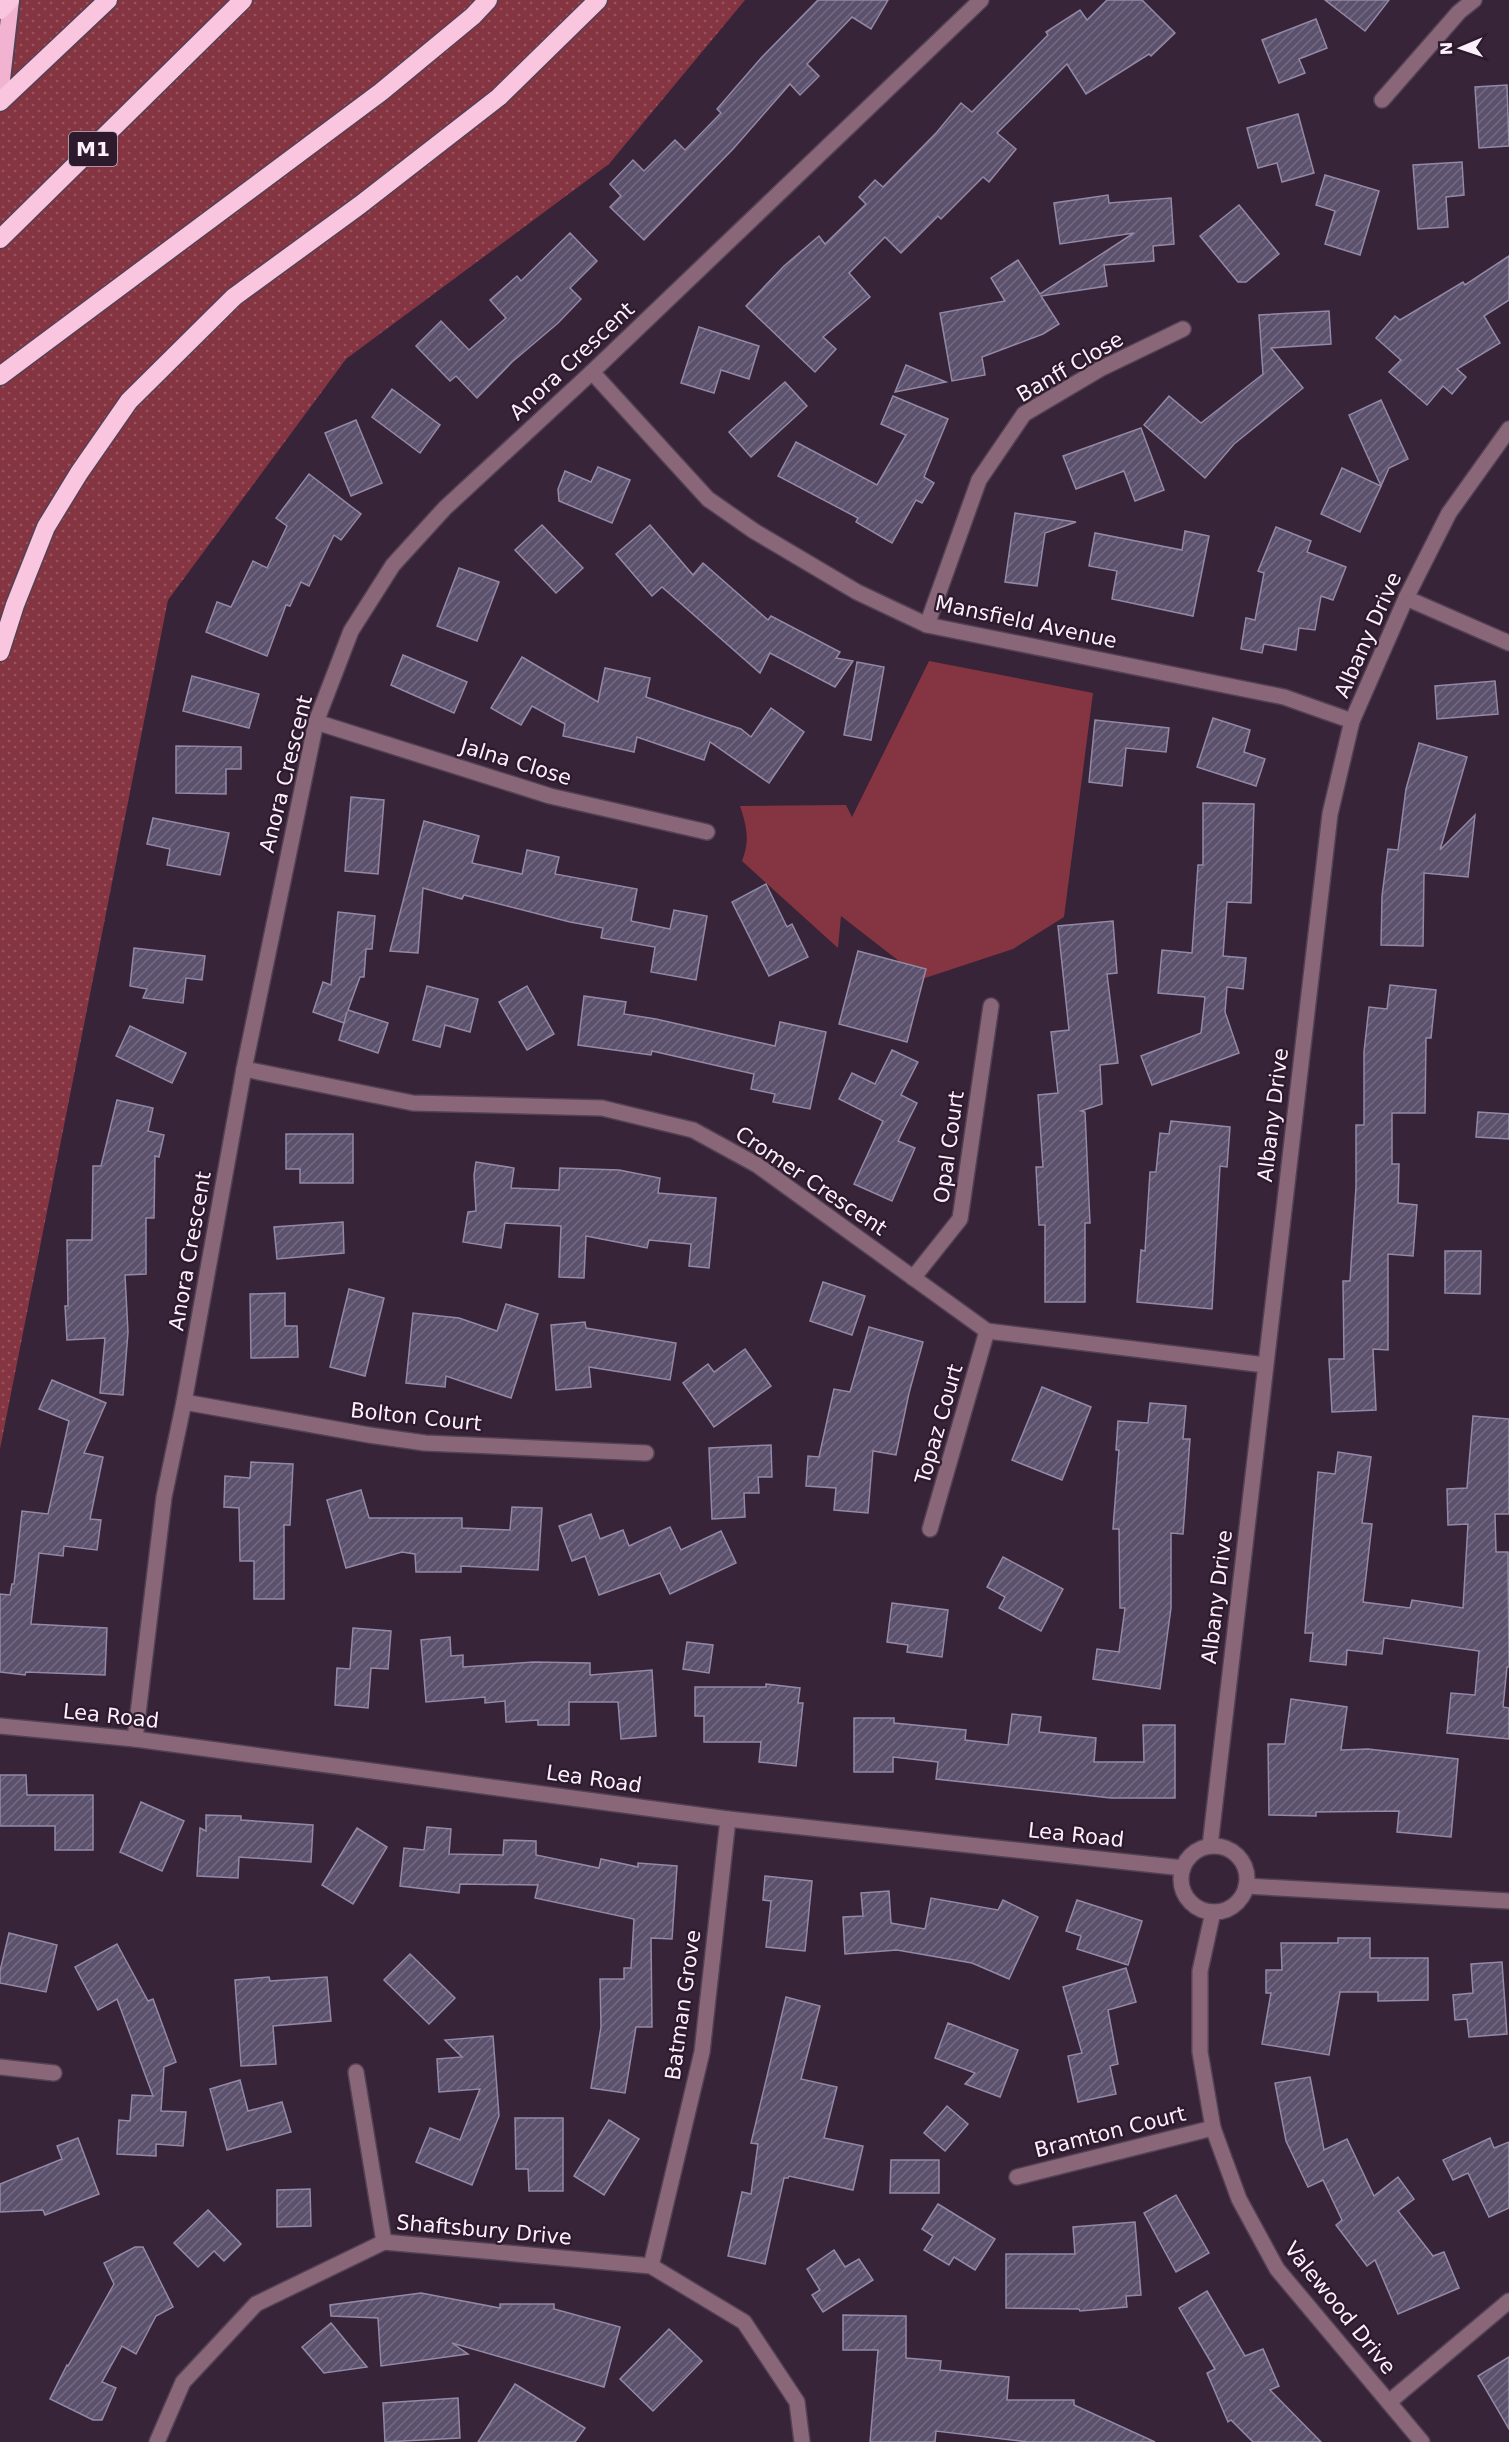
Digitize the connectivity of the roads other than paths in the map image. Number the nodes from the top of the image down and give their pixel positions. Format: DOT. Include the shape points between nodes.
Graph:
graph roads {
  1 [pos="11,0"];
  2 [pos="108,0"];
  3 [pos="243,0"];
  4 [pos="488,0"];
  5 [pos="598,0"];
  6 [pos="981,0"];
  7 [pos="1474,0"];
  8 [pos="0,9"];
  9 [pos="0,99"];
  10 [pos="1382,100"];
  11 [pos="0,239"];
  12 [pos="1183,329"];
  13 [pos="592,372"];
  14 [pos="0,376"];
  15 [pos="1509,429"];
  16 [pos="1406,598"];
  17 [pos="927,625"];
  18 [pos="1509,643"];
  19 [pos="0,652"];
  20 [pos="316,722"];
  21 [pos="1352,722"];
  22 [pos="707,832"];
  23 [pos="991,1006"];
  24 [pos="244,1069"];
  25 [pos="913,1278"];
  26 [pos="987,1331"];
  27 [pos="1264,1365"];
  28 [pos="184,1402"];
  29 [pos="646,1453"];
  30 [pos="930,1529"];
  31 [pos="0,1726"];
  32 [pos="135,1739"];
  33 [pos="728,1819"];
  34 [pos="1210,1846"];
  35 [pos="1183,1868"];
  36 [pos="1246,1886"];
  37 [pos="1509,1900"];
  38 [pos="1213,1912"];
  39 [pos="0,2067"];
  40 [pos="356,2072"];
  41 [pos="54,2073"];
  42 [pos="1213,2128"];
  43 [pos="1017,2177"];
  44 [pos="384,2242"];
  45 [pos="651,2266"];
  46 [pos="1509,2301"];
  47 [pos="1389,2402"];
  48 [pos="157,2442"];
  49 [pos="802,2442"];
  50 [pos="1422,2442"];
  1 -- 8 [label="highway"];
  1 -- 9 [label="highway"];
  2 -- 9 [label="highway"];
  3 -- 11 [label="highway, M1"];
  4 -- 14 [label="highway" via="381,92"];
  5 -- 19 [label="highway" via="499,97 234,297 129,401 46,527"];
  6 -- 13 [label="street, Anora Crescent"];
  7 -- 10 [label="street"];
  12 -- 17 [label="street, Banff Close" via="1101,369 1024,414 978,480"];
  13 -- 17 [label="street, Mansfield Avenue" via="708,499 857,592"];
  13 -- 20 [label="street, Anora Crescent" via="445,508 393,565 351,631"];
  15 -- 16 [label="street, Albany Drive" via="1449,513"];
  16 -- 18 [label="street"];
  16 -- 21 [label="street, Albany Drive"];
  17 -- 21 [label="street, Mansfield Avenue" via="1284,697"];
  20 -- 22 [label="street, Jalna Close" via="550,796"];
  20 -- 24 [label="street, Anora Crescent"];
  21 -- 27 [label="street, Albany Drive" via="1330,814"];
  23 -- 25 [label="street, Opal Court" via="960,1219"];
  24 -- 25 [label="street, Cromer Crescent" via="413,1103 602,1108 693,1130 757,1165"];
  24 -- 28 [label="street, Anora Crescent"];
  25 -- 26 [label="street, Cromer Crescent"];
  26 -- 27 [label="street, Cromer Crescent"];
  26 -- 30 [label="street, Topaz Court"];
  27 -- 34 [label="street, Albany Drive"];
  28 -- 29 [label="street, Bolton Court" via="425,1443"];
  28 -- 32 [label="street, Anora Crescent" via="164,1497"];
  31 -- 32 [label="street, Lea Road"];
  32 -- 33 [label="street, Lea Road"];
  33 -- 35 [label="street, Lea Road"];
  33 -- 45 [label="street, Batman Grove" via="702,2052"];
  34 -- 35 [label="street" via="1197,1850"];
  34 -- 36 [label="street" via="1232,1850 1240,1858 1246,1868"];
  35 -- 38 [label="street" via="1181,1883 1185,1894 1201,1909"];
  36 -- 37 [label="street"];
  36 -- 38 [label="street" via="1234,1905"];
  38 -- 42 [label="street, Valewood Drive" via="1200,1971 1200,2052"];
  39 -- 41 [label="street"];
  40 -- 44 [label="street"];
  42 -- 43 [label="street, Bramton Court"];
  42 -- 47 [label="street, Valewood Drive" via="1239,2199 1277,2269"];
  44 -- 45 [label="street, Shaftsbury Drive"];
  44 -- 48 [label="street, Shaftsbury Drive" via="256,2304 183,2382"];
  45 -- 49 [label="street, Shaftsbury Drive" via="744,2322 797,2402"];
  46 -- 47 [label="street"];
  47 -- 50 [label="street, Valewood Drive"];
}
